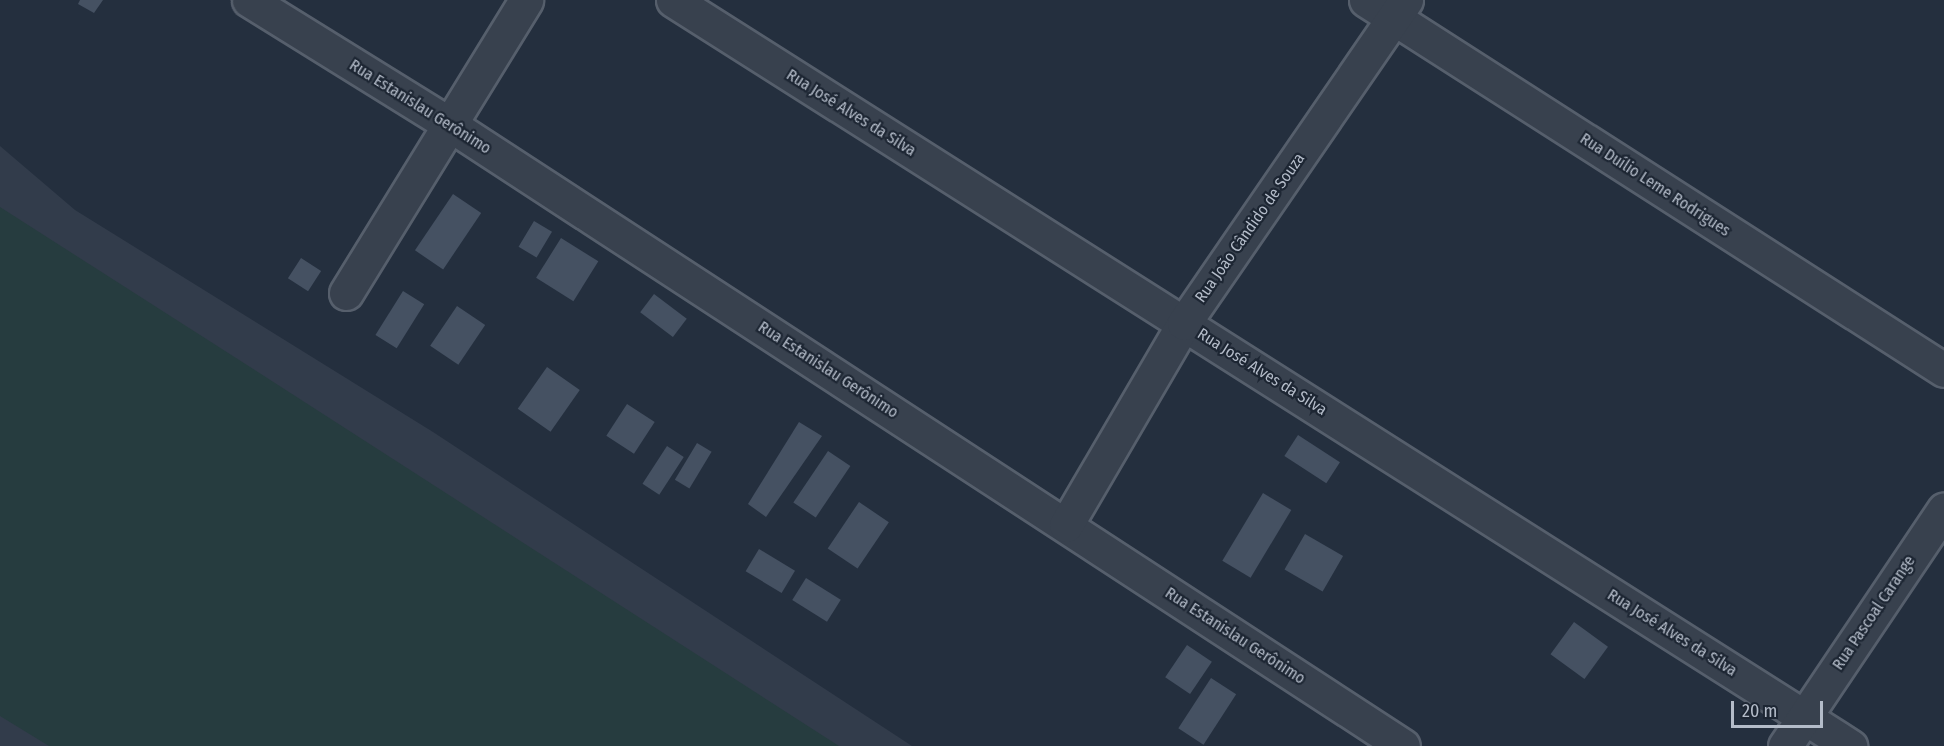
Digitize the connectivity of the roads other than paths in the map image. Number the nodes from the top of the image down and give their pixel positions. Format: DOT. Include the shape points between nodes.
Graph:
graph roads {
  1 [pos="249,0"];
  2 [pos="526,0"];
  3 [pos="673,0"];
  4 [pos="1366,0"];
  5 [pos="1400,9"];
  6 [pos="452,126"];
  7 [pos="346,293"];
  8 [pos="1184,323"];
  9 [pos="1944,370"];
  10 [pos="1944,509"];
  11 [pos="1066,525"];
  12 [pos="1804,716"];
  13 [pos="1403,746"];
  14 [pos="1785,746"];
  15 [pos="1850,746"];
  1 -- 6 [label="street, Rua Estanislau Gerônimo"];
  2 -- 6 [label="street"];
  3 -- 8 [label="street, Rua José Alves da Silva"];
  4 -- 5 [label="street, Rua Duílio Leme Rodrigues"];
  5 -- 8 [label="street, Rua João Cândido de Souza"];
  5 -- 9 [label="street, Rua Duílio Leme Rodrigues"];
  6 -- 7 [label="street"];
  6 -- 11 [label="street, Rua Estanislau Gerônimo"];
  8 -- 11 [label="street, Rua João Cândido de Souza"];
  8 -- 12 [label="street, Rua José Alves da Silva"];
  10 -- 12 [label="street, Rua Pascoal Carange"];
  11 -- 13 [label="street, Rua Estanislau Gerônimo"];
  12 -- 14 [label="street, Rua Pascoal Carange"];
  12 -- 15 [label="street, Rua José Alves da Silva"];
}
